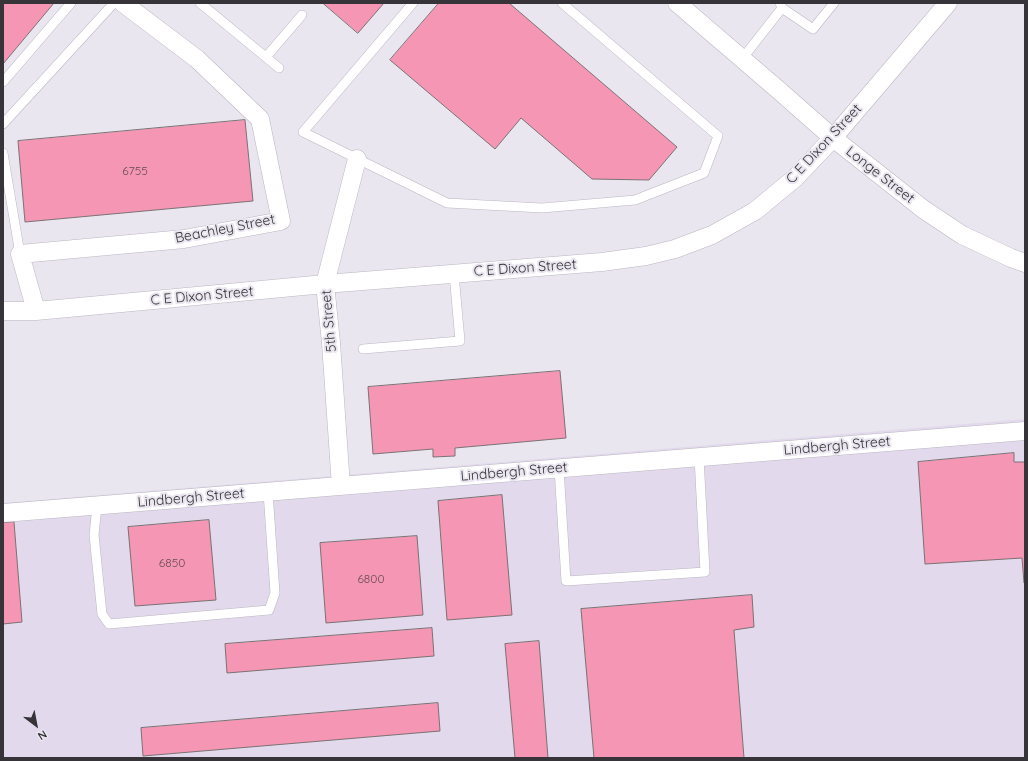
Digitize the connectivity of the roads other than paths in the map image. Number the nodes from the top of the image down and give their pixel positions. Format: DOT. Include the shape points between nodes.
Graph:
graph roads {
  1 [pos="71,3"];
  2 [pos="114,3"];
  3 [pos="123,3"];
  4 [pos="200,3"];
  5 [pos="413,3"];
  6 [pos="562,3"];
  7 [pos="677,3"];
  8 [pos="834,3"];
  9 [pos="948,3"];
  10 [pos="781,5"];
  11 [pos="302,15"];
  12 [pos="266,57"];
  13 [pos="742,59"];
  14 [pos="279,68"];
  15 [pos="3,82"];
  16 [pos="3,124"];
  17 [pos="833,138"];
  18 [pos="3,153"];
  19 [pos="357,159"];
  20 [pos="20,254"];
  21 [pos="1025,263"];
  22 [pos="454,274"];
  23 [pos="325,284"];
  24 [pos="36,310"];
  25 [pos="3,311"];
  26 [pos="362,349"];
  27 [pos="1025,431"];
  28 [pos="699,457"];
  29 [pos="559,468"];
  30 [pos="341,486"];
  31 [pos="268,492"];
  32 [pos="97,506"];
  33 [pos="3,513"];
  1 -- 15 [label="lane"];
  2 -- 16 [label="lane"];
  3 -- 20 [label="street, Beachley Street" via="197,59 260,119 281,221 184,239"];
  4 -- 12 [label="lane"];
  5 -- 19 [label="lane" via="302,132"];
  6 -- 19 [label="lane" via="718,136 704,173 635,200 542,208 447,203"];
  7 -- 13 [label="street, Longe Street"];
  8 -- 10 [label="lane" via="813,29"];
  9 -- 17 [label="street, C E Dixon Street"];
  10 -- 13 [label="lane"];
  11 -- 12 [label="lane"];
  12 -- 14 [label="lane"];
  13 -- 17 [label="street, Longe Street"];
  17 -- 21 [label="street, Longe Street" via="923,209 962,235"];
  17 -- 22 [label="street, C E Dixon Street" via="795,178 755,211 712,235 675,249 602,262"];
  18 -- 20 [label="lane"];
  19 -- 23 [label="street, 5th Street"];
  20 -- 24 [label="street"];
  22 -- 23 [label="street, C E Dixon Street"];
  22 -- 26 [label="lane" via="460,341"];
  23 -- 24 [label="street, C E Dixon Street"];
  23 -- 30 [label="street, 5th Street"];
  24 -- 25 [label="street, C E Dixon Street"];
  27 -- 28 [label="street, Lindbergh Street"];
  28 -- 29 [label="street, Lindbergh Street"];
  28 -- 29 [label="lane" via="705,572 566,581"];
  29 -- 30 [label="street, Lindbergh Street"];
  30 -- 31 [label="street, Lindbergh Street"];
  31 -- 32 [label="street, Lindbergh Street"];
  31 -- 32 [label="lane" via="276,593 269,610 109,624 102,614 94,535"];
  32 -- 33 [label="street, Lindbergh Street"];
}
